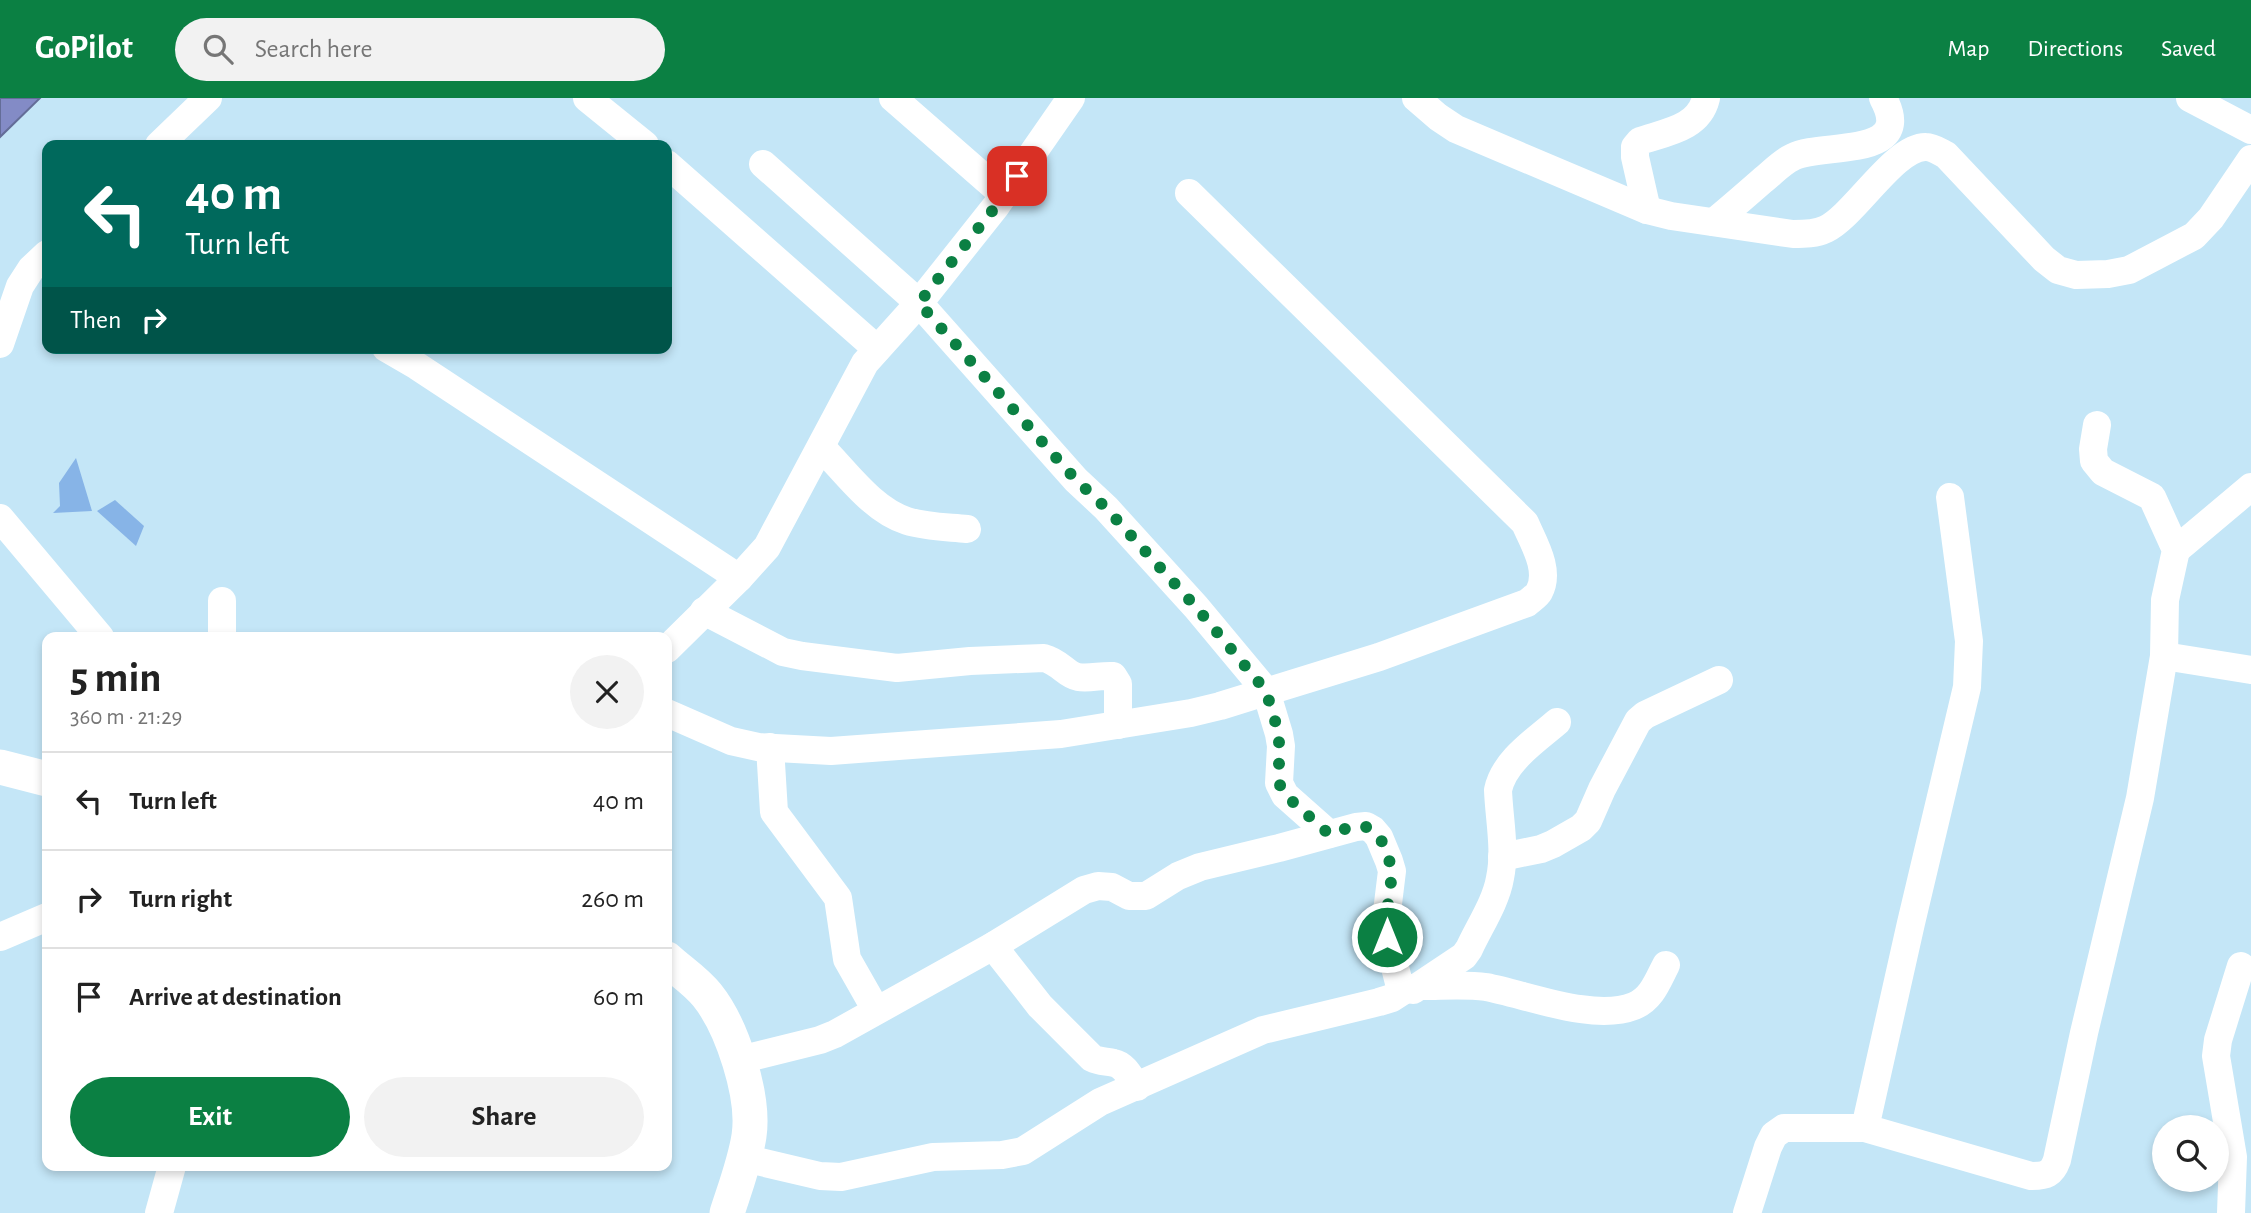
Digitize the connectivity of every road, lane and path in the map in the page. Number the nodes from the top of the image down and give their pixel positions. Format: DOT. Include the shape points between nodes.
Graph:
graph roads {
  1 [pos="208,98"];
  2 [pos="586,98"];
  3 [pos="893,98"];
  4 [pos="1071,98"];
  5 [pos="1416,98"];
  6 [pos="1706,98"];
  7 [pos="1883,98"];
  8 [pos="2190,98"];
  9 [pos="2251,130"];
  10 [pos="164,140"];
  11 [pos="639,140"];
  12 [pos="2251,159"];
  13 [pos="763,164"];
  14 [pos="672,168"];
  15 [pos="1189,193"];
  16 [pos="1004,195"];
  17 [pos="1647,210"];
  18 [pos="1714,222"];
  19 [pos="42,259"];
  20 [pos="919,303"];
  21 [pos="0,344"];
  22 [pos="877,349"];
  23 [pos="396,354"];
  24 [pos="2097,425"];
  25 [pos="821,447"];
  26 [pos="2250,491"];
  27 [pos="1950,497"];
  28 [pos="0,518"];
  29 [pos="967,529"];
  30 [pos="2176,550"];
  31 [pos="739,578"];
  32 [pos="222,601"];
  33 [pos="704,611"];
  34 [pos="96,632"];
  35 [pos="222,632"];
  36 [pos="672,644"];
  37 [pos="2164,656"];
  38 [pos="2251,670"];
  39 [pos="1719,680"];
  40 [pos="1266,691"];
  41 [pos="672,715"];
  42 [pos="1557,722"];
  43 [pos="1118,725"];
  44 [pos="770,747"];
  45 [pos="0,767"];
  46 [pos="42,778"];
  47 [pos="1329,834"];
  48 [pos="1502,857"];
  49 [pos="42,919"];
  50 [pos="0,937"];
  51 [pos="993,946"];
  52 [pos="672,963"];
  53 [pos="1666,965"];
  54 [pos="2241,966"];
  55 [pos="1414,987"];
  56 [pos="876,1010"];
  57 [pos="739,1059"];
  58 [pos="1137,1087"];
  59 [pos="1865,1128"];
  60 [pos="2241,1141"];
  61 [pos="744,1158"];
  62 [pos="171,1171"];
  63 [pos="159,1213"];
  64 [pos="727,1213"];
  65 [pos="1747,1213"];
  66 [pos="2231,1213"];
  1 -- 10 [label="street"];
  2 -- 11 [label="street"];
  3 -- 16 [label="street"];
  4 -- 16 [label="street"];
  5 -- 17 [label="street" via="1456,129"];
  6 -- 17 [label="street" via="1696,120 1635,147"];
  7 -- 18 [label="street" via="1890,125 1877,141 1796,155"];
  8 -- 9 [label="street"];
  12 -- 18 [label="street" via="2194,236 2129,270 2108,274 2059,271 1946,155 1928,146 1911,149 1826,229 1793,234"];
  13 -- 20 [label="street"];
  14 -- 22 [label="street"];
  15 -- 40 [label="street" via="1525,523 1543,575 1539,592 1527,603 1379,657"];
  16 -- 20 [label="street"];
  17 -- 18 [label="street"];
  19 -- 21 [label="street" via="20,286"];
  20 -- 22 [label="street"];
  20 -- 40 [label="street" via="1196,607"];
  22 -- 25 [label="street"];
  23 -- 31 [label="street"];
  24 -- 30 [label="street" via="2094,461 2104,472 2151,497"];
  25 -- 29 [label="street" via="873,501 903,520"];
  25 -- 31 [label="street" via="767,547"];
  26 -- 30 [label="street"];
  27 -- 59 [label="street" via="1969,641 1967,688"];
  28 -- 34 [label="street"];
  30 -- 37 [label="street" via="2165,600"];
  31 -- 33 [label="street"];
  32 -- 35 [label="street"];
  33 -- 36 [label="street"];
  33 -- 43 [label="street" via="783,652 802,656 897,668 1044,658 1079,677 1113,676 1118,684"];
  37 -- 38 [label="street"];
  37 -- 59 [label="street" via="2140,798 2053,1171 2031,1176"];
  39 -- 48 [label="street" via="1655,709 1638,722 1581,828 1541,849"];
  40 -- 43 [label="street" via="1201,711"];
  40 -- 47 [label="street" via="1279,734 1279,783 1285,795"];
  41 -- 44 [label="street" via="731,741"];
  42 -- 48 [label="street" via="1500,779"];
  43 -- 44 [label="street" via="861,750"];
  44 -- 56 [label="street" via="774,812 838,898 847,959"];
  45 -- 46 [label="main road"];
  47 -- 51 [label="street" via="1200,867 1146,896 1129,896 1112,887 1084,890"];
  47 -- 55 [label="street" via="1366,827 1379,837 1392,871 1385,928 1399,983"];
  48 -- 55 [label="street" via="1497,889 1469,949"];
  49 -- 50 [label="street"];
  51 -- 56 [label="street"];
  51 -- 58 [label="street" via="1040,1006 1092,1058 1122,1066"];
  52 -- 57 [label="main road" via="707,994"];
  53 -- 55 [label="street" via="1647,999 1615,1011 1580,1009 1485,987"];
  54 -- 60 [label="street" via="2216,1056"];
  55 -- 58 [label="street" via="1379,1002 1263,1030"];
  56 -- 57 [label="street" via="820,1040"];
  57 -- 61 [label="main road" via="747,1091 749,1133"];
  58 -- 61 [label="street" via="1090,1107 1023,1151 1002,1155 933,1157 841,1177"];
  59 -- 65 [label="street" via="1784,1128 1774,1135"];
  60 -- 66 [label="street" via="2233,1157"];
  61 -- 64 [label="main road"];
  62 -- 63 [label="street"];
}
